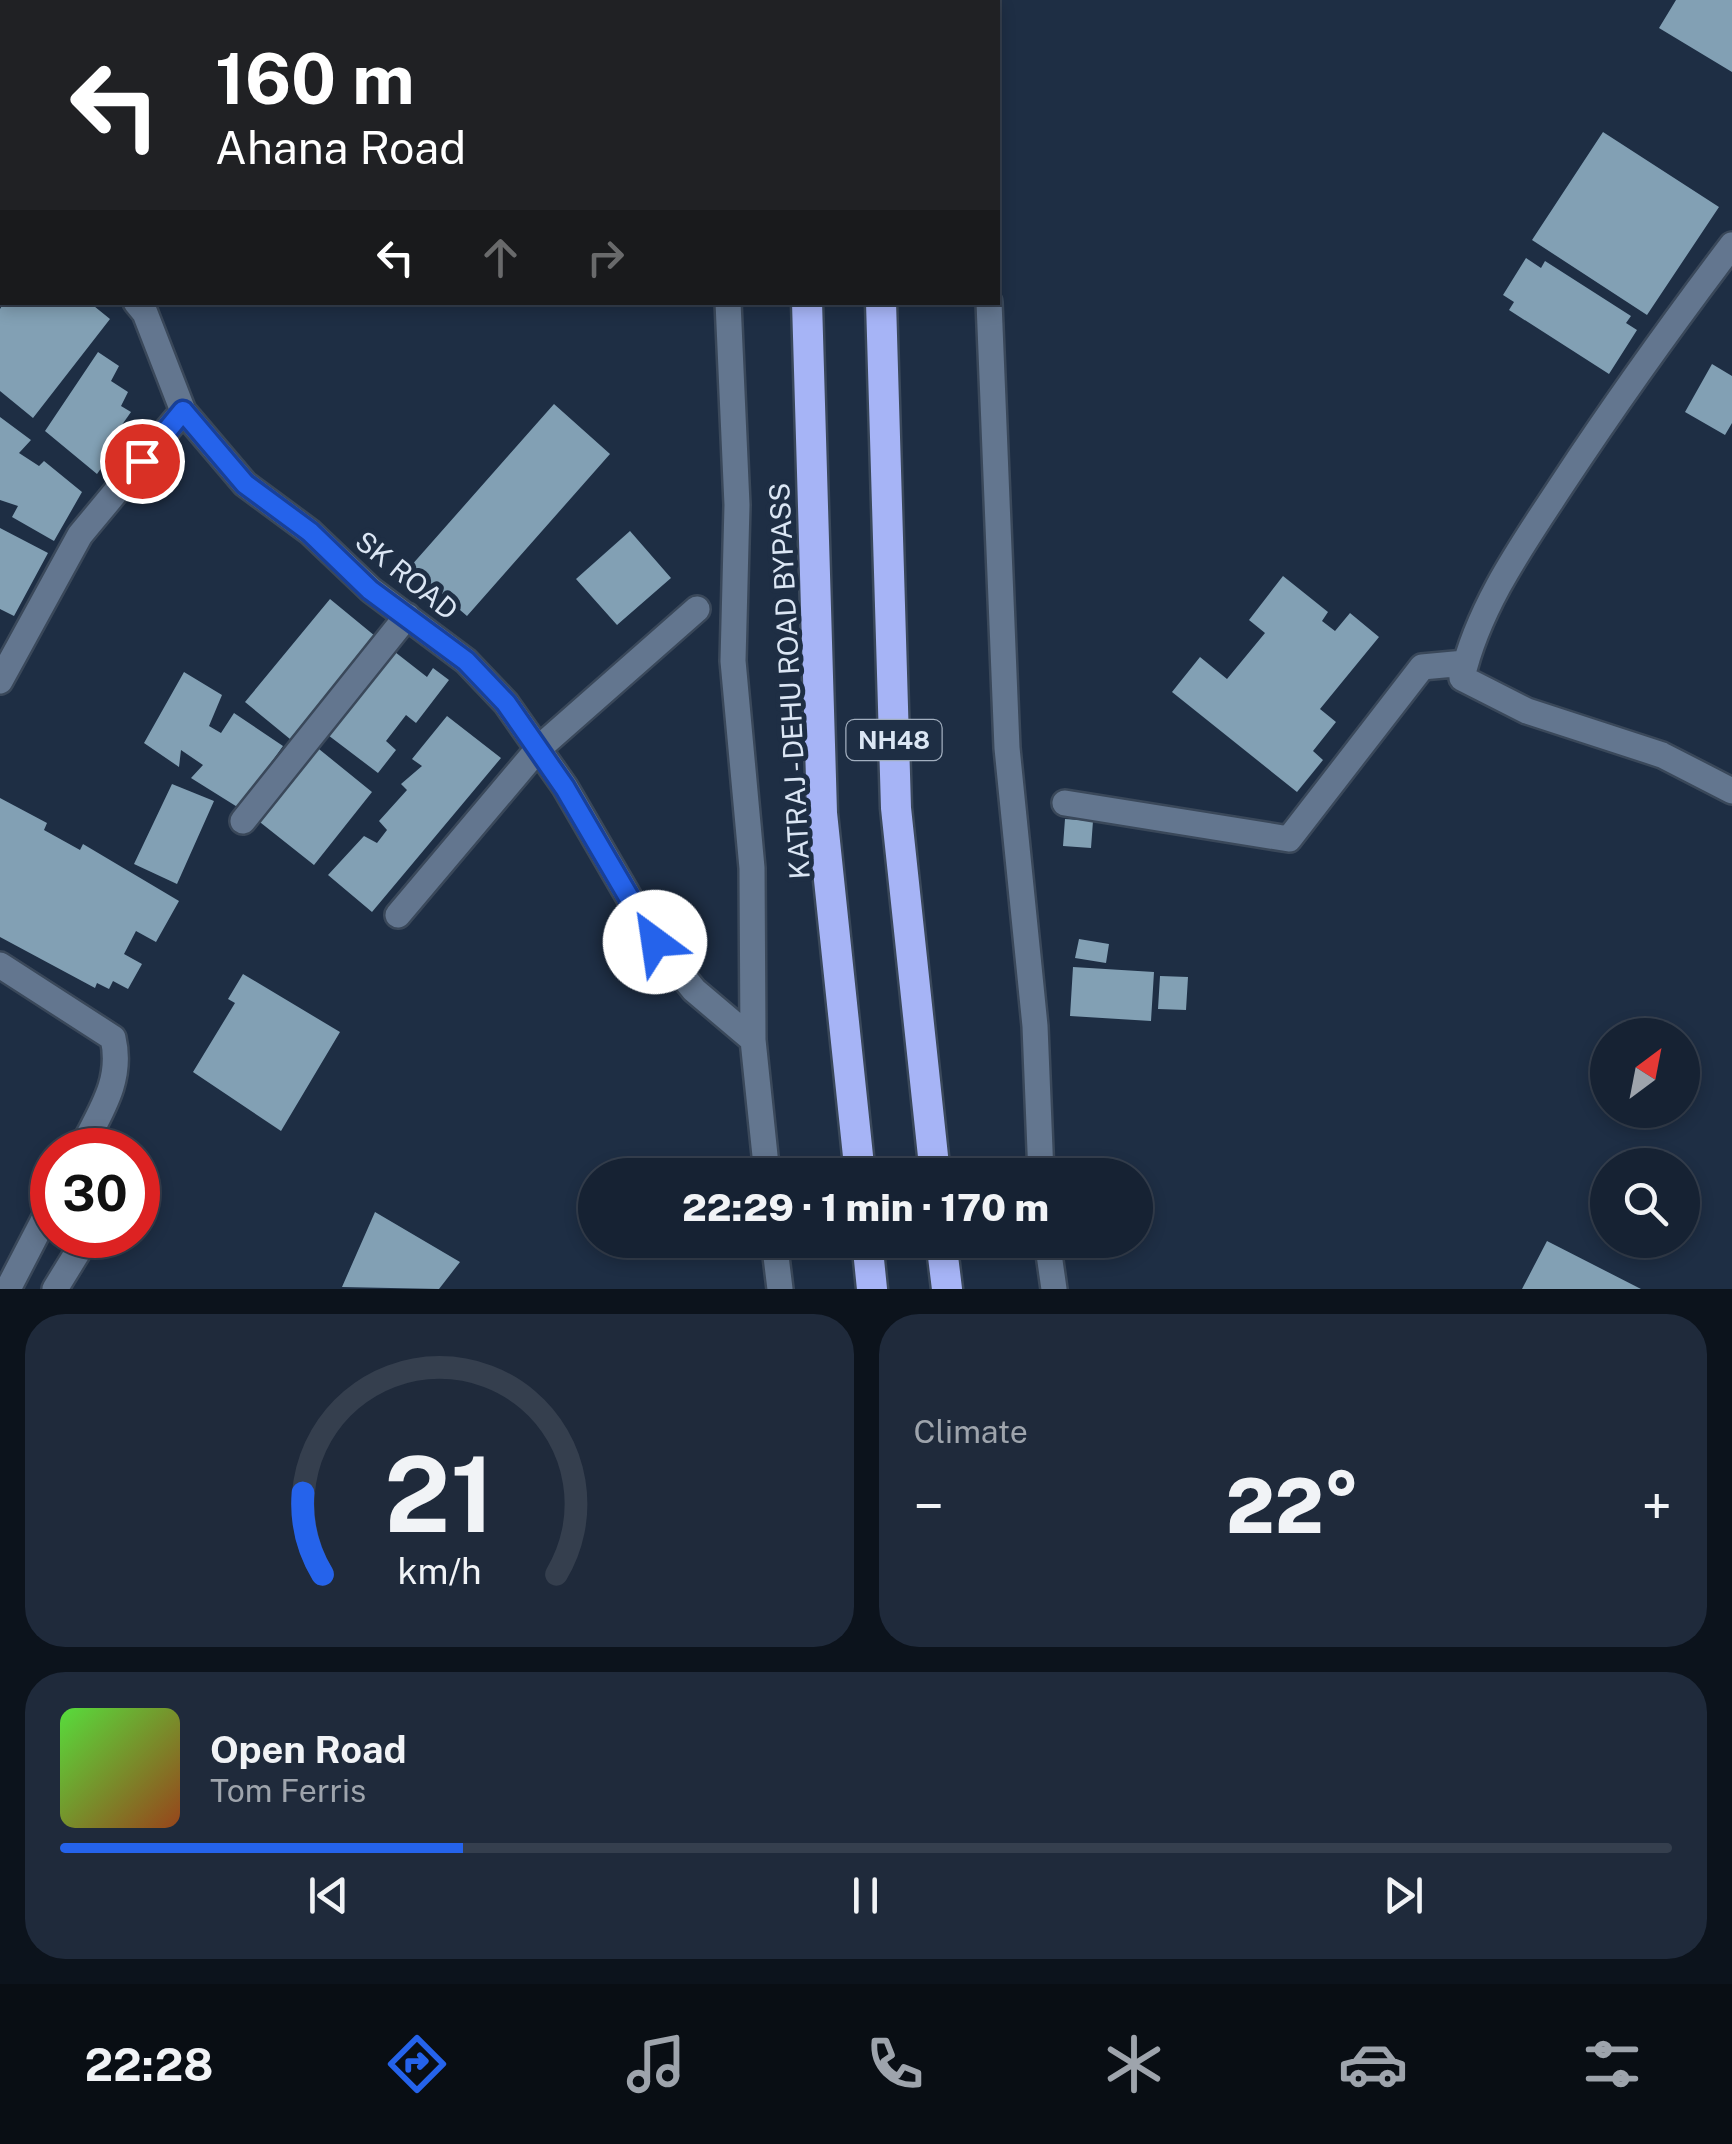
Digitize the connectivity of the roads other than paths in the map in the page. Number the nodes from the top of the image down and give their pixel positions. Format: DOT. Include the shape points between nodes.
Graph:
graph roads {
  1 [pos="1732,245"];
  2 [pos="139,305"];
  3 [pos="728,305"];
  4 [pos="807,305"];
  5 [pos="881,305"];
  6 [pos="989,305"];
  7 [pos="183,411"];
  8 [pos="697,609"];
  9 [pos="407,616"];
  10 [pos="1465,663"];
  11 [pos="0,681"];
  12 [pos="538,749"];
  13 [pos="1732,792"];
  14 [pos="1065,804"];
  15 [pos="242,821"];
  16 [pos="398,915"];
  17 [pos="0,965"];
  18 [pos="754,1040"];
  19 [pos="93,1128"];
  20 [pos="765,1158"];
  21 [pos="858,1158"];
  22 [pos="932,1158"];
  23 [pos="1041,1158"];
  24 [pos="30,1250"];
  25 [pos="74,1258"];
  26 [pos="776,1258"];
  27 [pos="869,1258"];
  28 [pos="943,1258"];
  29 [pos="1050,1258"];
  30 [pos="8,1289"];
  31 [pos="55,1289"];
  32 [pos="780,1289"];
  33 [pos="872,1289"];
  34 [pos="946,1289"];
  35 [pos="1054,1289"];
  1 -- 10 [label="street" via="1536,524 1474,628"];
  2 -- 7 [label="street, SK ROAD"];
  3 -- 18 [label="street" via="738,505 733,660 752,868"];
  4 -- 21 [label="highway, KATRAJ - DEHU ROAD BYPASS / NH48" via="822,813"];
  5 -- 22 [label="highway, NH48" via="896,808"];
  6 -- 23 [label="street" via="1007,748 1032,986"];
  7 -- 9 [label="street, SK ROAD" via="245,484"];
  7 -- 11 [label="street" via="80,536"];
  8 -- 12 [label="street"];
  9 -- 12 [label="street, SK ROAD" via="466,661"];
  9 -- 15 [label="street"];
  10 -- 13 [label="street" via="1462,678 1528,711 1662,755"];
  10 -- 14 [label="street" via="1422,668 1290,839"];
  12 -- 16 [label="street"];
  12 -- 18 [label="street, SK ROAD" via="655,942 694,990"];
  17 -- 19 [label="street" via="113,1038 119,1064"];
  18 -- 20 [label="street"];
  24 -- 30 [label="street"];
  25 -- 31 [label="street"];
  26 -- 32 [label="street"];
  27 -- 33 [label="highway"];
  28 -- 34 [label="highway"];
  29 -- 35 [label="street"];
}
